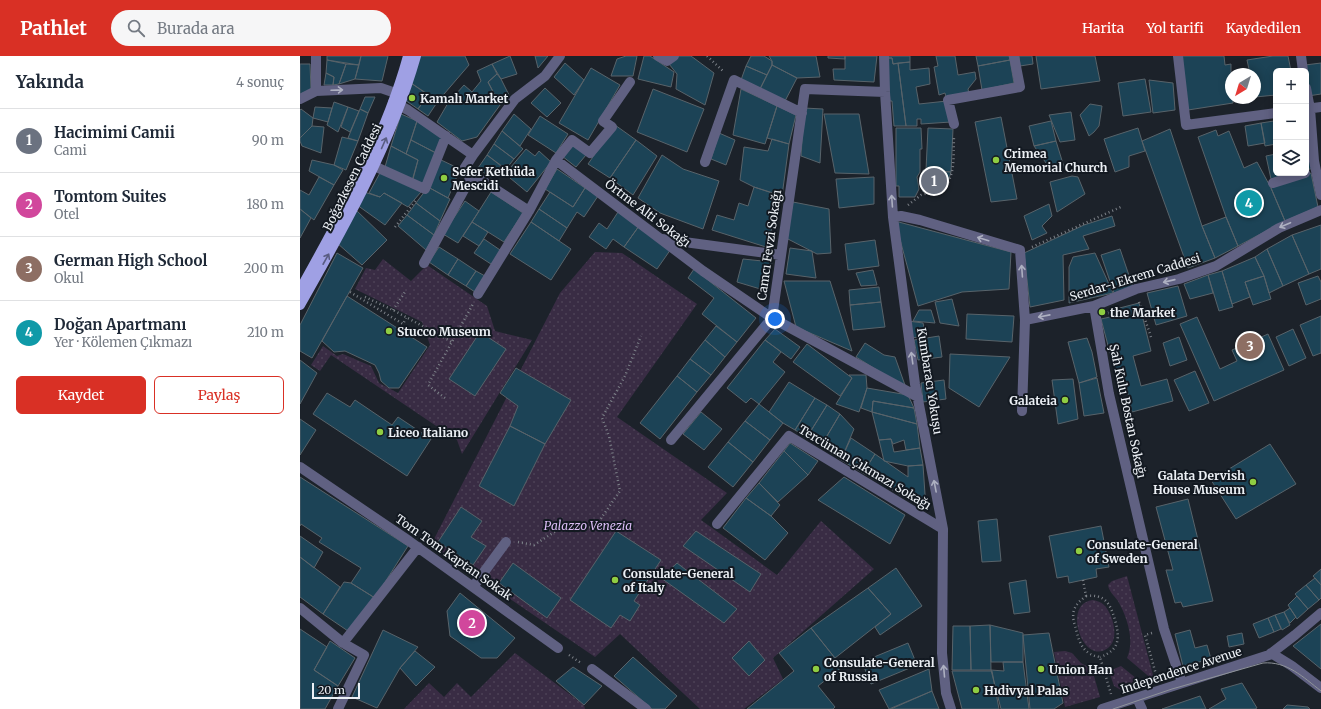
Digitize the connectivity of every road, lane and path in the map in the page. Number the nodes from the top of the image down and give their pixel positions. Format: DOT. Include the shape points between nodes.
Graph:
graph roads {
  1 [pos="316,56"];
  2 [pos="408,56"];
  3 [pos="416,56"];
  4 [pos="560,56"];
  5 [pos="707,56"];
  6 [pos="884,56"];
  7 [pos="1014,56"];
  8 [pos="1178,56"];
  9 [pos="1301,56"];
  10 [pos="1303,68"];
  11 [pos="734,80"];
  12 [pos="630,82"];
  13 [pos="316,91"];
  14 [pos="885,92"];
  15 [pos="300,99"];
  16 [pos="399,99"];
  17 [pos="1321,108"];
  18 [pos="1309,109"];
  19 [pos="802,113"];
  20 [pos="1273,113"];
  21 [pos="954,124"];
  22 [pos="446,136"];
  23 [pos="473,155"];
  24 [pos="556,160"];
  25 [pos="705,162"];
  26 [pos="374,166"];
  27 [pos="1309,172"];
  28 [pos="472,174"];
  29 [pos="1297,176"];
  30 [pos="1273,184"];
  31 [pos="425,189"];
  32 [pos="1321,195"];
  33 [pos="1123,206"];
  34 [pos="1321,210"];
  35 [pos="529,211"];
  36 [pos="893,217"];
  37 [pos="395,227"];
  38 [pos="661,239"];
  39 [pos="1020,250"];
  40 [pos="781,255"];
  41 [pos="424,263"];
  42 [pos="300,290"];
  43 [pos="1135,290"];
  44 [pos="350,292"];
  45 [pos="405,292"];
  46 [pos="478,294"];
  47 [pos="365,297"];
  48 [pos="300,305"];
  49 [pos="1094,306"];
  50 [pos="393,310"];
  51 [pos="406,318"];
  52 [pos="772,318"];
  53 [pos="1025,320"];
  54 [pos="641,336"];
  55 [pos="1151,337"];
  56 [pos="452,342"];
  57 [pos="918,397"];
  58 [pos="445,398"];
  59 [pos="1022,411"];
  60 [pos="671,440"];
  61 [pos="300,467"];
  62 [pos="717,524"];
  63 [pos="943,529"];
  64 [pos="506,542"];
  65 [pos="418,547"];
  66 [pos="1083,580"];
  67 [pos="474,587"];
  68 [pos="1086,596"];
  69 [pos="300,608"];
  70 [pos="1321,613"];
  71 [pos="1154,638"];
  72 [pos="343,643"];
  73 [pos="558,648"];
  74 [pos="1270,654"];
  75 [pos="1100,657"];
  76 [pos="592,669"];
  77 [pos="1182,683"];
  78 [pos="1320,685"];
  79 [pos="1161,690"];
  80 [pos="1111,696"];
  81 [pos="1137,698"];
  82 [pos="338,709"];
  83 [pos="646,709"];
  84 [pos="951,709"];
  85 [pos="1102,709"];
  86 [pos="1142,709"];
  1 -- 13 [label="street"];
  2 -- 16 [label="main road, Boğazkesen Caddesi"];
  3 -- 16 [label="main road, Boğazkesen Caddesi"];
  4 -- 23 [label="street" via="545,76 515,99"];
  5 -- 11 [label="path"];
  6 -- 14 [label="street, Kumbaracı Yokuşu"];
  7 -- 21 [label="street" via="1020,87 948,100"];
  8 -- 20 [label="street" via="1186,125"];
  9 -- 10 [label="street"];
  11 -- 19 [label="street"];
  11 -- 25 [label="street"];
  12 -- 24 [label="street" via="603,121 612,127 590,153 572,140"];
  13 -- 15 [label="street"];
  13 -- 16 [label="street, one-way" via="381,88"];
  14 -- 19 [label="street, Camcı Fevzi Sokağı" via="805,89"];
  36 -- 14 [label="street, Kumbaracı Yokuşu, one-way"];
  16 -- 22 [label="street" via="408,110"];
  26 -- 16 [label="main road, Boğazkesen Caddesi, one-way"];
  16 -- 42 [label="main road, Boğazkesen Caddesi"];
  17 -- 18 [label="street"];
  19 -- 40 [label="street, Camcı Fevzi Sokağı"];
  21 -- 36 [label="path" via="953,174 949,182 944,189 921,195"];
  22 -- 23 [label="street"];
  22 -- 31 [label="street"];
  23 -- 28 [label="street" via="464,169"];
  24 -- 35 [label="street"];
  24 -- 38 [label="street, Örtme Alti Sokağı"];
  26 -- 31 [label="street"];
  48 -- 26 [label="main road, Boğazkesen Caddesi, one-way"];
  27 -- 32 [label="street"];
  28 -- 35 [label="street"];
  28 -- 41 [label="street"];
  29 -- 30 [label="street"];
  31 -- 37 [label="path"];
  33 -- 39 [label="path" via="1028,249"];
  34 -- 43 [label="street, Serdar-ı Ekrem Caddesi, one-way" via="1279,228 1216,266"];
  35 -- 46 [label="street"];
  39 -- 36 [label="street, one-way" via="920,220"];
  57 -- 36 [label="street, Kumbaracı Yokuşu, one-way"];
  38 -- 40 [label="street"];
  38 -- 52 [label="street, Örtme Alti Sokağı"];
  53 -- 39 [label="street, one-way"];
  40 -- 52 [label="street, Camcı Fevzi Sokağı"];
  43 -- 49 [label="street, Serdar-ı Ekrem Caddesi"];
  43 -- 55 [label="path"];
  44 -- 51 [label="path" via="403,324"];
  45 -- 50 [label="path"];
  46 -- 56 [label="path"];
  47 -- 50 [label="path"];
  49 -- 53 [label="street, Serdar-ı Ekrem Caddesi, one-way"];
  49 -- 77 [label="street, Şah Kulu Bostan Sokağı" via="1109,394 1164,629"];
  50 -- 51 [label="path"];
  51 -- 56 [label="path"];
  52 -- 57 [label="street, Camcı Fevzi Sokağı"];
  52 -- 60 [label="street"];
  53 -- 59 [label="street"];
  54 -- 64 [label="path" via="625,376 602,418 609,436 620,491 595,527 559,529 534,545"];
  56 -- 58 [label="path" via="428,385"];
  63 -- 57 [label="street, Kumbaracı Yokuşu, one-way"];
  61 -- 65 [label="street, Tom Tom Kaptan Sokak"];
  62 -- 63 [label="street, Tercüman Çıkmazı Sokağı" via="789,436"];
  84 -- 63 [label="street, Kumbaracı Yokuşu, one-way" via="946,693 942,654"];
  64 -- 67 [label="street"];
  65 -- 67 [label="street, Tom Tom Kaptan Sokak"];
  65 -- 72 [label="street"];
  66 -- 68 [label="path"];
  67 -- 73 [label="street, Tom Tom Kaptan Sokak"];
  68 -- 75 [label="path" via="1078,602 1073,619 1083,648"];
  68 -- 75 [label="path" via="1095,595 1105,599 1112,608 1119,633 1115,647"];
  69 -- 72 [label="street"];
  70 -- 74 [label="street, Independence Avenue"];
  71 -- 79 [label="path" via="1152,633 1145,635"];
  72 -- 82 [label="street" via="364,655"];
  73 -- 76 [label="path"];
  74 -- 77 [label="street, Independence Avenue"];
  74 -- 78 [label="street"];
  75 -- 80 [label="path"];
  76 -- 83 [label="street"];
  77 -- 79 [label="street, Independence Avenue"];
  79 -- 81 [label="street, Independence Avenue"];
  81 -- 85 [label="street, Independence Avenue"];
  81 -- 86 [label="street"];
}
